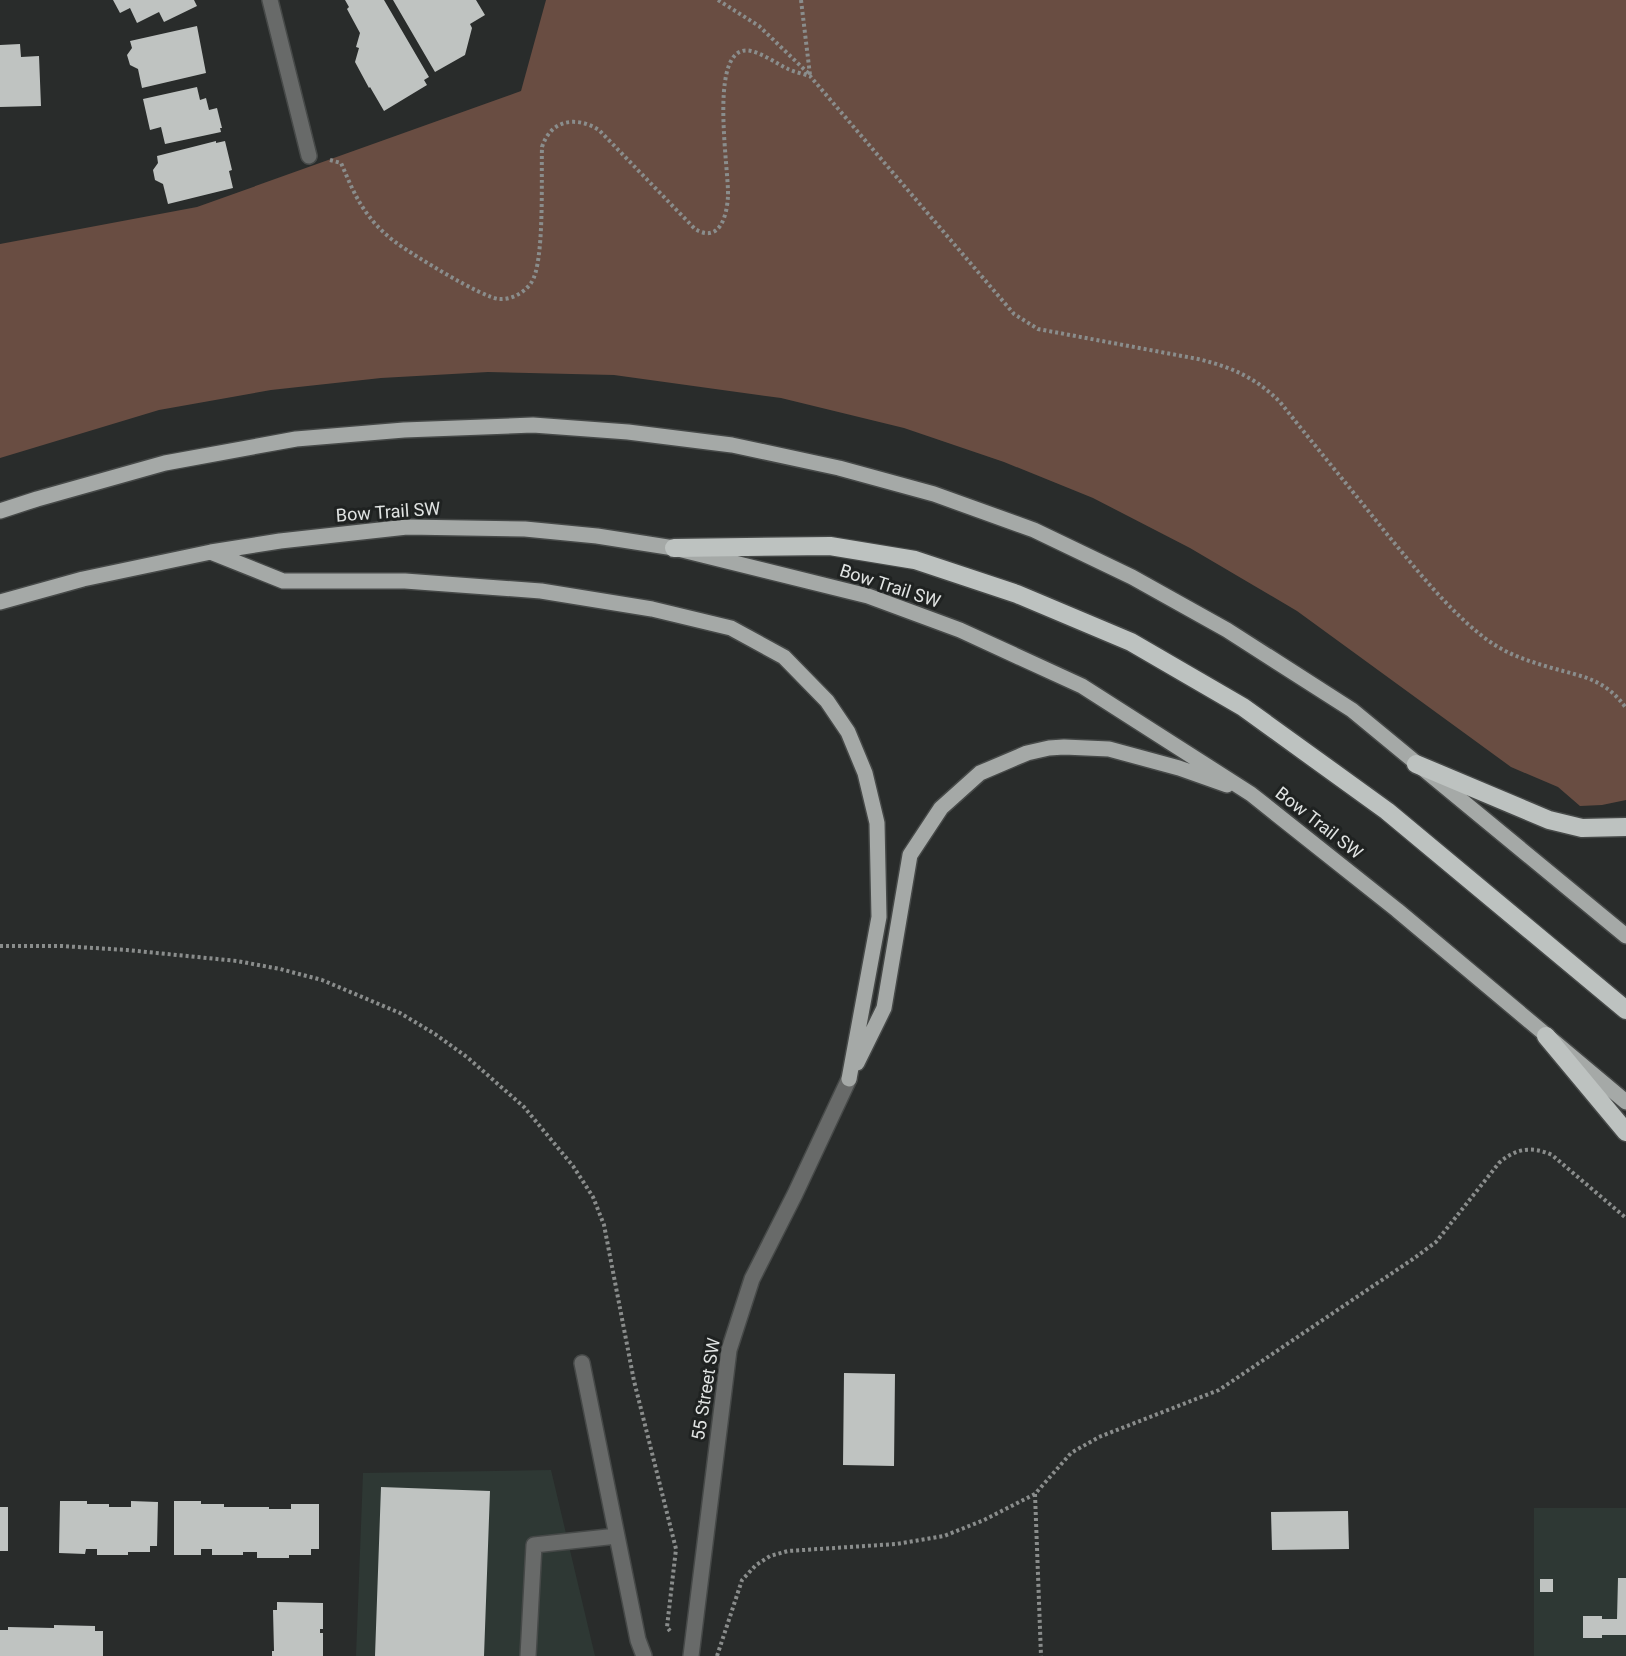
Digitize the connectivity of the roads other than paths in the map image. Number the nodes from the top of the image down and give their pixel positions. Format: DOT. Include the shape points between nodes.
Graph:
graph roads {
  1 [pos="270,0"];
  2 [pos="309,156"];
  3 [pos="0,511"];
  4 [pos="674,548"];
  5 [pos="211,552"];
  6 [pos="0,602"];
  7 [pos="1416,764"];
  8 [pos="1251,794"];
  9 [pos="1626,827"];
  10 [pos="1626,936"];
  11 [pos="1626,1010"];
  12 [pos="1546,1036"];
  13 [pos="849,1079"];
  14 [pos="1626,1102"];
  15 [pos="1626,1132"];
  16 [pos="582,1363"];
  17 [pos="617,1536"];
  18 [pos="528,1656"];
  19 [pos="644,1656"];
  20 [pos="691,1656"];
  1 -- 2 [label="street"];
  3 -- 7 [label="main road" via="165,463 296,439 533,425 732,445 934,494 1034,530 1132,577 1227,630 1352,710"];
  4 -- 5 [label="main road, Bow Trail SW" via="525,529 407,527"];
  4 -- 8 [label="main road, Bow Trail SW" via="868,596 960,630 1082,686"];
  4 -- 11 [label="highway" via="830,546 915,560 1017,594 1131,642 1243,707 1387,811"];
  5 -- 6 [label="main road, Bow Trail SW" via="83,579"];
  5 -- 13 [label="main road" via="283,581 405,581 541,591 652,609 731,628 784,657 827,701 848,732 865,773 877,823 879,918"];
  7 -- 9 [label="highway" via="1549,820 1582,828"];
  7 -- 10 [label="main road"];
  8 -- 12 [label="main road, Bow Trail SW"];
  8 -- 13 [label="main road" via="1179,768 1108,749 1049,748 980,773 941,808 910,855 884,1008"];
  12 -- 14 [label="main road, Bow Trail SW"];
  12 -- 15 [label="highway"];
  13 -- 20 [label="street, 55 Street SW" via="752,1280 729,1350"];
  16 -- 17 [label="street"];
  17 -- 18 [label="street" via="534,1545"];
  17 -- 19 [label="street"];
}
